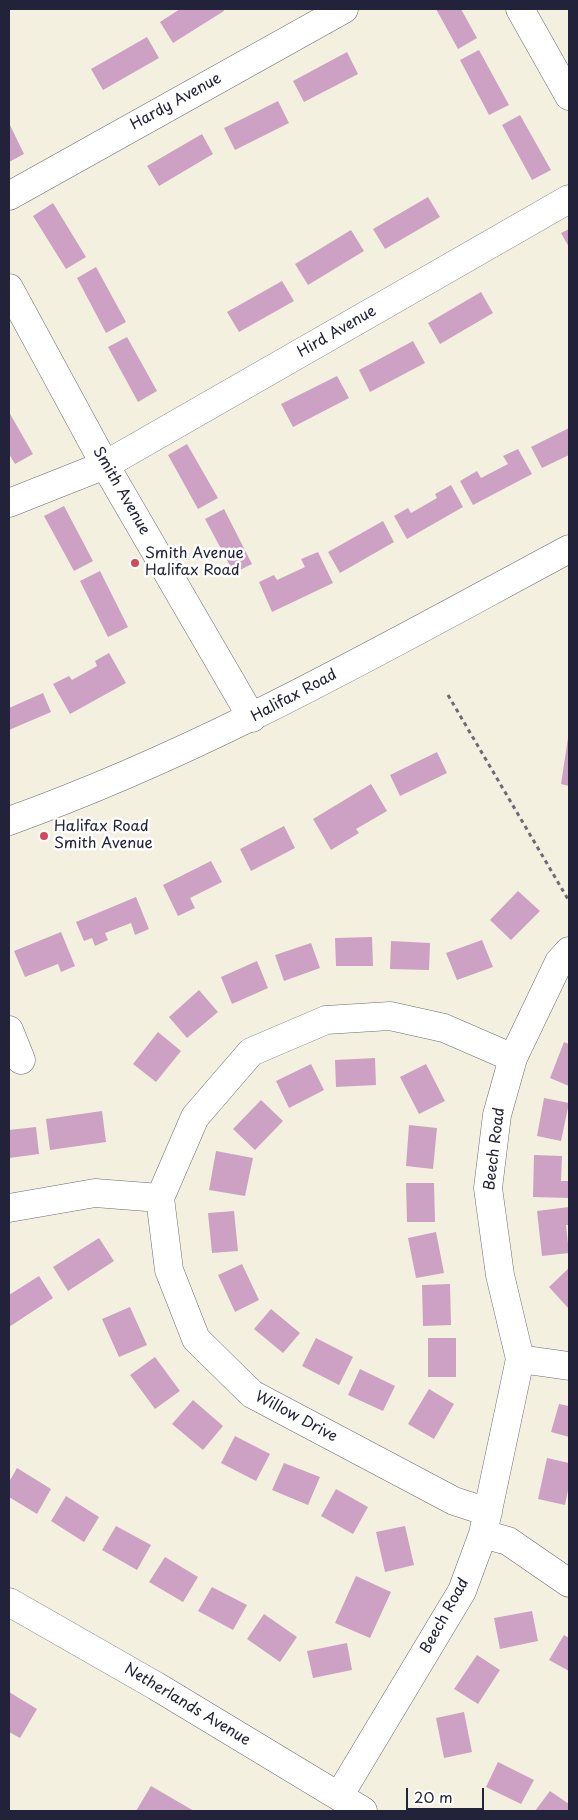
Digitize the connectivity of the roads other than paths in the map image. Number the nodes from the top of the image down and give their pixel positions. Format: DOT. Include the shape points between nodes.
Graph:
graph roads {
  1 [pos="344,9"];
  2 [pos="520,9"];
  3 [pos="569,96"];
  4 [pos="9,196"];
  5 [pos="569,199"];
  6 [pos="9,288"];
  7 [pos="105,465"];
  8 [pos="9,503"];
  9 [pos="569,549"];
  10 [pos="252,718"];
  11 [pos="9,821"];
  12 [pos="569,952"];
  13 [pos="9,1030"];
  14 [pos="512,1058"];
  15 [pos="21,1060"];
  16 [pos="160,1198"];
  17 [pos="9,1208"];
  18 [pos="520,1359"];
  19 [pos="569,1366"];
  20 [pos="485,1523"];
  21 [pos="569,1583"];
  22 [pos="9,1602"];
  23 [pos="338,1796"];
  24 [pos="363,1811"];
  1 -- 4 [label="main road, Hardy Avenue"];
  2 -- 3 [label="main road"];
  5 -- 7 [label="main road, Hird Avenue"];
  6 -- 7 [label="main road, Smith Avenue"];
  7 -- 8 [label="main road, Hird Avenue"];
  7 -- 10 [label="main road, Smith Avenue"];
  9 -- 10 [label="main road, Halifax Road"];
  10 -- 11 [label="main road, Halifax Road" via="52,806"];
  12 -- 14 [label="main road, Beech Road" via="559,962"];
  13 -- 15 [label="main road"];
  14 -- 16 [label="main road" via="444,1028 390,1016 326,1020 251,1052 195,1117"];
  14 -- 18 [label="main road, Beech Road" via="497,1115 488,1188 500,1275"];
  16 -- 17 [label="main road" via="95,1193"];
  16 -- 20 [label="main road, Willow Drive" via="169,1270 196,1339 252,1394 454,1501"];
  18 -- 19 [label="main road"];
  18 -- 20 [label="main road, Beech Road"];
  20 -- 21 [label="main road, Willow Drive"];
  20 -- 23 [label="main road, Beech Road" via="462,1591"];
  22 -- 23 [label="main road, Netherlands Avenue"];
  23 -- 24 [label="main road, Netherlands Avenue"];
}
